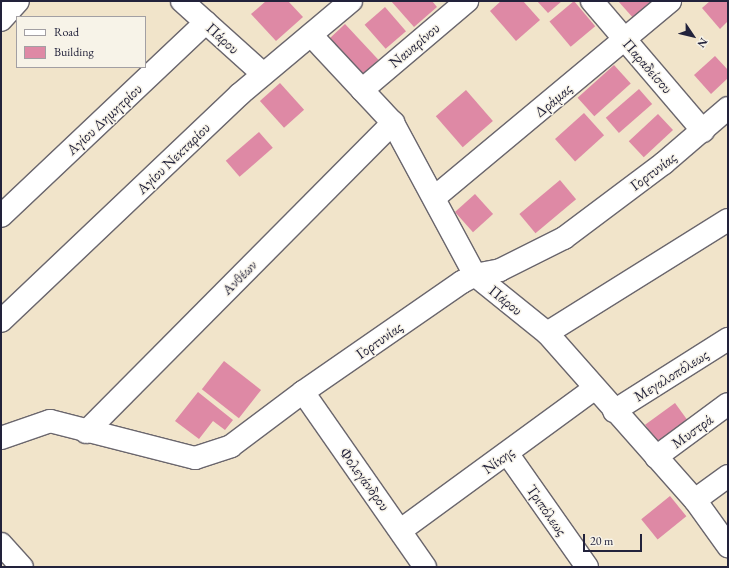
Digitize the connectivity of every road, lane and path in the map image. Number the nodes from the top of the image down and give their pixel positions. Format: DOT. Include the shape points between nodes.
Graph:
graph roads {
  1 [pos="18,1"];
  2 [pos="182,1"];
  3 [pos="351,1"];
  4 [pos="467,1"];
  5 [pos="592,1"];
  6 [pos="670,1"];
  7 [pos="1,20"];
  8 [pos="206,22"];
  9 [pos="311,35"];
  10 [pos="626,40"];
  11 [pos="263,74"];
  12 [pos="362,90"];
  13 [pos="728,108"];
  14 [pos="393,123"];
  15 [pos="703,131"];
  16 [pos="435,197"];
  17 [pos="1,216"];
  18 [pos="728,220"];
  19 [pos="475,275"];
  20 [pos="1,321"];
  21 [pos="547,333"];
  22 [pos="728,339"];
  23 [pos="595,388"];
  24 [pos="303,392"];
  25 [pos="728,404"];
  26 [pos="614,411"];
  27 [pos="86,432"];
  28 [pos="1,438"];
  29 [pos="507,453"];
  30 [pos="656,457"];
  31 [pos="728,476"];
  32 [pos="695,500"];
  33 [pos="402,530"];
  34 [pos="1,544"];
  35 [pos="728,546"];
  36 [pos="22,567"];
  37 [pos="425,567"];
  38 [pos="587,567"];
  1 -- 7 [label="street"];
  2 -- 8 [label="street, Πάρου"];
  3 -- 9 [label="street, Αγίου Νεκταρίου"];
  4 -- 12 [label="street, Ναυαρίνου"];
  5 -- 10 [label="street, Παραδείσου"];
  6 -- 10 [label="street, Δράμας"];
  8 -- 11 [label="street, Πάρου"];
  8 -- 17 [label="street, Αγίου Δημητρίου"];
  9 -- 11 [label="street, Αγίου Νεκταρίου"];
  9 -- 12 [label="street, Πάρου"];
  10 -- 15 [label="street, Παραδείσου"];
  10 -- 16 [label="street, Δράμας"];
  11 -- 20 [label="street, Αγίου Νεκταρίου"];
  12 -- 14 [label="street, Πάρου"];
  13 -- 15 [label="street, Γορτυνίας"];
  14 -- 16 [label="street, Πάρου"];
  14 -- 27 [label="street, Ανθέων"];
  15 -- 19 [label="street, Γορτυνίας" via="564,238 500,270"];
  16 -- 19 [label="street, Πάρου"];
  18 -- 21 [label="street"];
  19 -- 21 [label="street, Πάρου"];
  19 -- 24 [label="street, Γορτυνίας"];
  21 -- 23 [label="street, Πάρου"];
  22 -- 26 [label="street, Μεγαλοπόλεως"];
  23 -- 26 [label="street, Πάρου"];
  23 -- 29 [label="street, Νίκης"];
  24 -- 27 [label="street, Γορτυνίας" via="231,446 195,458"];
  24 -- 33 [label="street, Φολεγάνδρου"];
  25 -- 30 [label="street, Μυστρά"];
  26 -- 30 [label="street, Πάρου"];
  27 -- 28 [label="street, Γορτυνίας" via="50,421"];
  29 -- 33 [label="street, Νίκης"];
  29 -- 38 [label="street, Τριπόλεως"];
  30 -- 32 [label="street, Πάρου"];
  31 -- 32 [label="street"];
  32 -- 35 [label="street, Πάρου"];
  33 -- 37 [label="street, Φολεγάνδρου"];
  34 -- 36 [label="street"];
}
